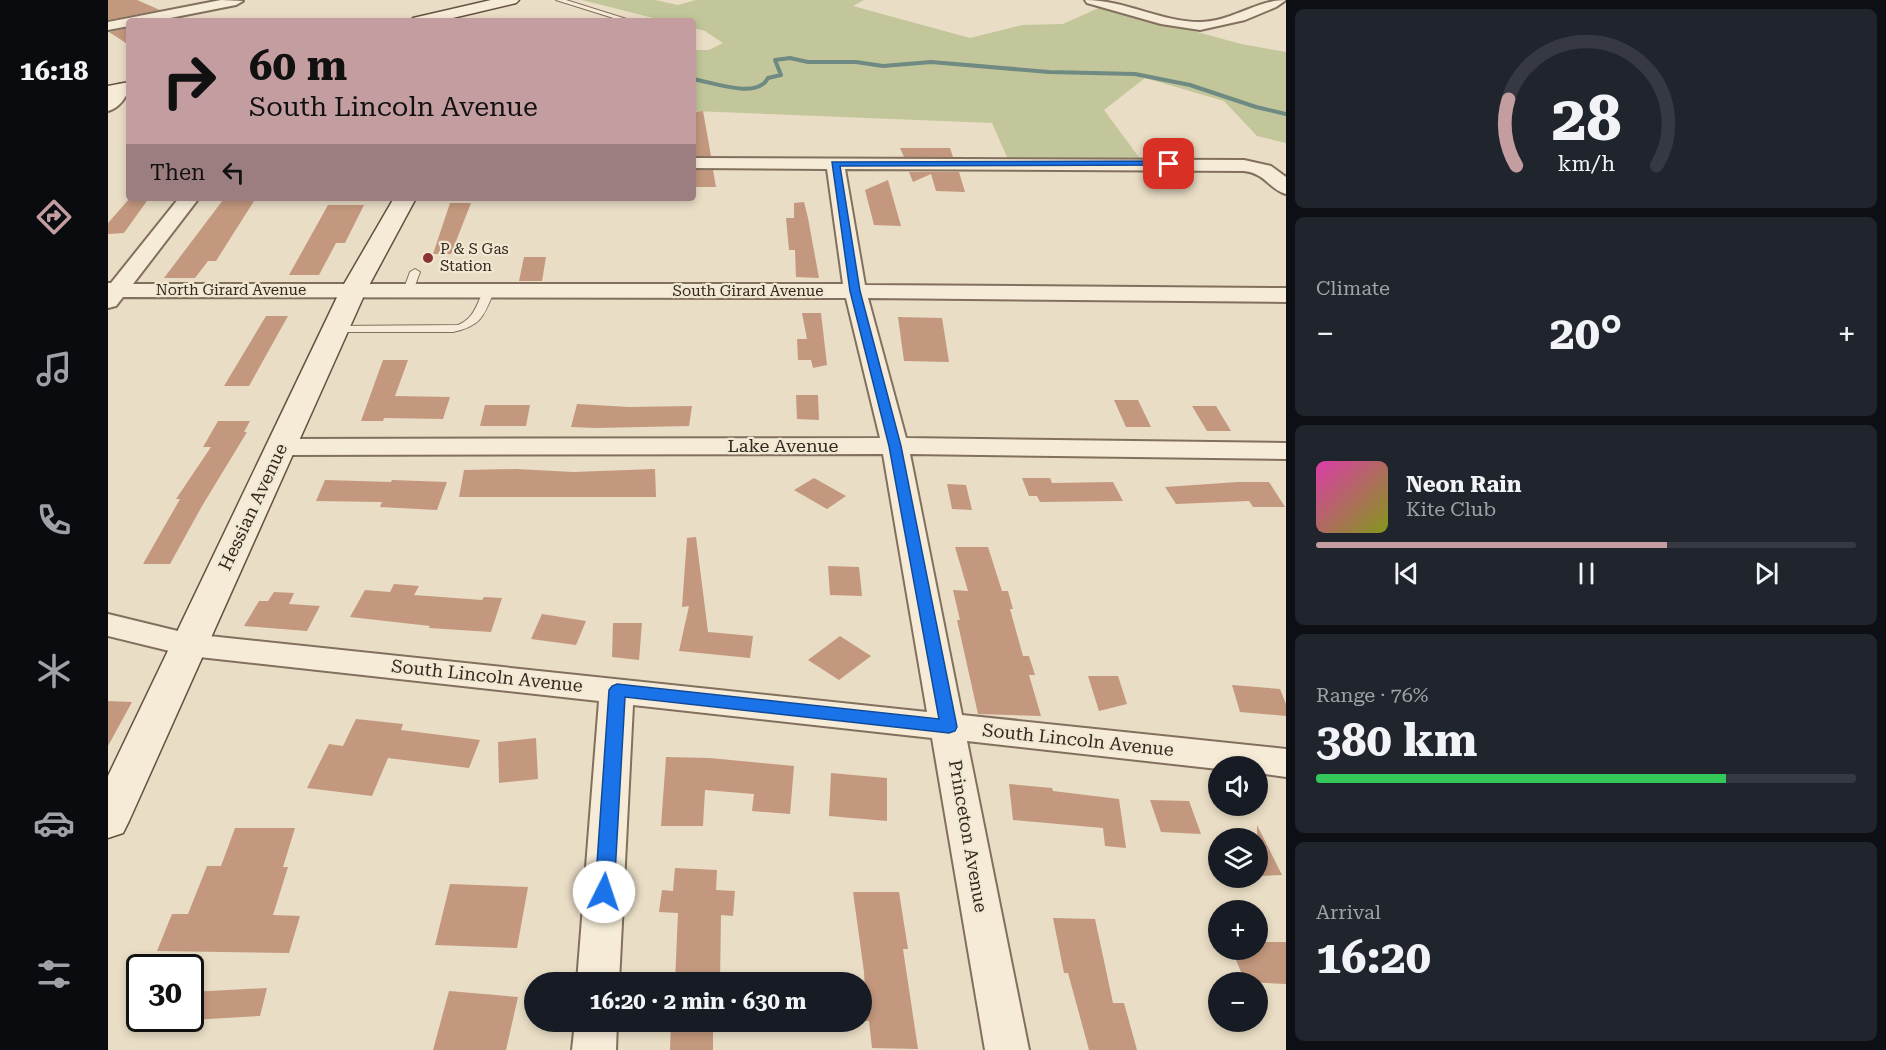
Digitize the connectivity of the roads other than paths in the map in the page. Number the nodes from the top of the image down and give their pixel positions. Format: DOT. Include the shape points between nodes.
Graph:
graph roads {
  1 [pos="163,0"];
  2 [pos="511,0"];
  3 [pos="559,0"];
  4 [pos="1092,0"];
  5 [pos="1279,0"];
  6 [pos="236,1"];
  7 [pos="492,2"];
  8 [pos="184,11"];
  9 [pos="149,18"];
  10 [pos="431,18"];
  11 [pos="486,18"];
  12 [pos="620,18"];
  13 [pos="126,23"];
  14 [pos="108,26"];
  15 [pos="120,89"];
  16 [pos="112,113"];
  17 [pos="696,163"];
  18 [pos="835,164"];
  19 [pos="1286,188"];
  20 [pos="187,201"];
  21 [pos="403,201"];
  22 [pos="353,291"];
  23 [pos="489,291"];
  24 [pos="855,291"];
  25 [pos="111,293"];
  26 [pos="1286,295"];
  27 [pos="335,329"];
  28 [pos="895,446"];
  29 [pos="280,447"];
  30 [pos="1286,451"];
  31 [pos="108,625"];
  32 [pos="190,645"];
  33 [pos="617,690"];
  34 [pos="949,727"];
  35 [pos="1286,763"];
  36 [pos="108,821"];
  37 [pos="599,972"];
  38 [pos="595,1032"];
  39 [pos="594,1050"];
  40 [pos="1007,1050"];
  1 -- 8 [label="street"];
  2 -- 7 [label="main road"];
  3 -- 12 [label="lane"];
  4 -- 5 [label="street" via="1203,26"];
  6 -- 8 [label="street"];
  7 -- 10 [label="main road"];
  7 -- 11 [label="main road"];
  8 -- 9 [label="street"];
  13 -- 14 [label="street"];
  15 -- 16 [label="street"];
  17 -- 18 [label="street"];
  18 -- 19 [label="street" via="1259,166"];
  18 -- 24 [label="street, Princeton Avenue"];
  20 -- 25 [label="street"];
  21 -- 22 [label="main road, Hessian Avenue"];
  22 -- 23 [label="street, South Girard Avenue" via="412,281"];
  22 -- 25 [label="street, North Girard Avenue"];
  22 -- 27 [label="main road, Hessian Avenue"];
  23 -- 24 [label="street, South Girard Avenue"];
  23 -- 27 [label="lane" via="476,321 468,327"];
  24 -- 26 [label="street, South Girard Avenue"];
  24 -- 28 [label="street, Princeton Avenue"];
  27 -- 29 [label="main road, Hessian Avenue"];
  28 -- 29 [label="street, Lake Avenue"];
  28 -- 30 [label="street, Lake Avenue"];
  28 -- 34 [label="street, Princeton Avenue"];
  29 -- 32 [label="main road, Hessian Avenue"];
  31 -- 32 [label="street, South Lincoln Avenue"];
  32 -- 33 [label="street, South Lincoln Avenue"];
  32 -- 36 [label="main road, Hessian Avenue"];
  33 -- 34 [label="street, South Lincoln Avenue"];
  33 -- 37 [label="street"];
  34 -- 35 [label="street, South Lincoln Avenue"];
  34 -- 40 [label="street, Princeton Avenue"];
  38 -- 39 [label="street"];
}
